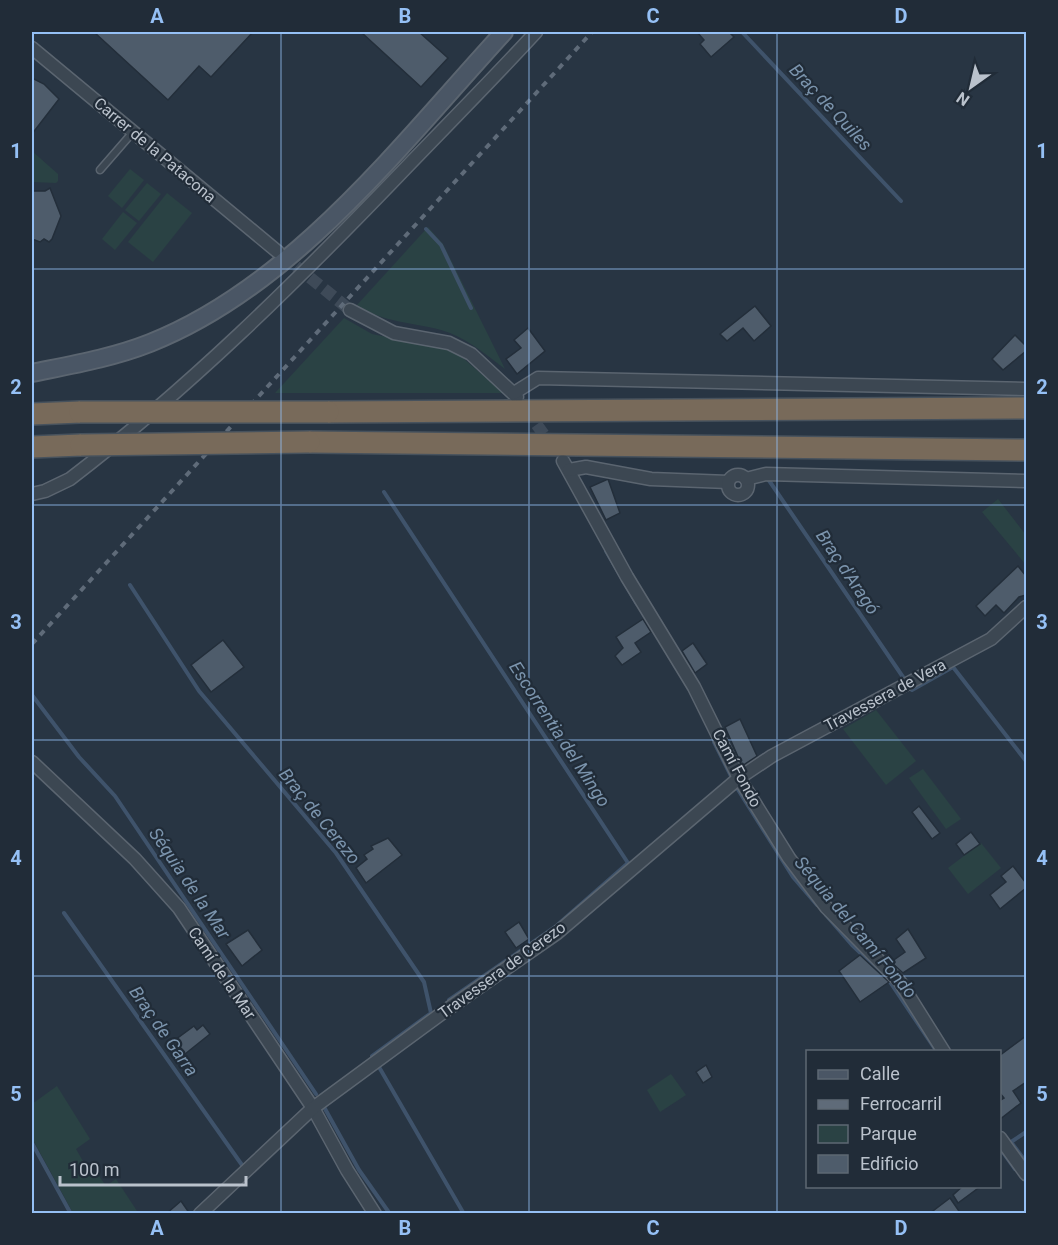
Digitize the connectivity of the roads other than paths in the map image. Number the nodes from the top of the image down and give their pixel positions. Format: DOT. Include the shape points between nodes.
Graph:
graph roads {
  1 [pos="504,32"];
  2 [pos="536,32"];
  3 [pos="32,48"];
  4 [pos="133,132"];
  5 [pos="100,170"];
  6 [pos="279,252"];
  7 [pos="350,310"];
  8 [pos="32,373"];
  9 [pos="1026,389"];
  10 [pos="1026,408"];
  11 [pos="32,414"];
  12 [pos="32,447"];
  13 [pos="1026,450"];
  14 [pos="1026,481"];
  15 [pos="32,494"];
  16 [pos="1026,607"];
  17 [pos="32,762"];
  18 [pos="739,778"];
  19 [pos="943,1050"];
  20 [pos="313,1108"];
  21 [pos="1001,1141"];
  22 [pos="1026,1174"];
  23 [pos="200,1214"];
  24 [pos="375,1214"];
  1 -- 8 [label="main road" via="317,233 262,280 209,315 150,343 86,363"];
  2 -- 15 [label="street" via="353,224 229,345 79,472"];
  3 -- 4 [label="street, Carrer de la Patacona"];
  4 -- 5 [label="lane"];
  4 -- 6 [label="street, Carrer de la Patacona"];
  7 -- 9 [label="street" via="394,333 449,343 471,354 515,395 538,378"];
  10 -- 11 [label="highway, bridge"];
  12 -- 13 [label="highway, bridge" via="309,442"];
  14 -- 18 [label="street, Camí Fondo" via="766,474 746,479 736,475 728,482 651,479 566,465 627,578 694,687"];
  16 -- 18 [label="street, Travessera de Vera" via="991,639 772,756"];
  17 -- 20 [label="street, Camí de la Mar" via="160,884"];
  18 -- 19 [label="street, Camí Fondo" via="789,858 826,907 900,982"];
  18 -- 20 [label="street, Travessera de Cerezo" via="557,933"];
  20 -- 23 [label="street, Travessera de Cerezo"];
  20 -- 24 [label="street, Camí de la Mar"];
  21 -- 22 [label="street"];
}
